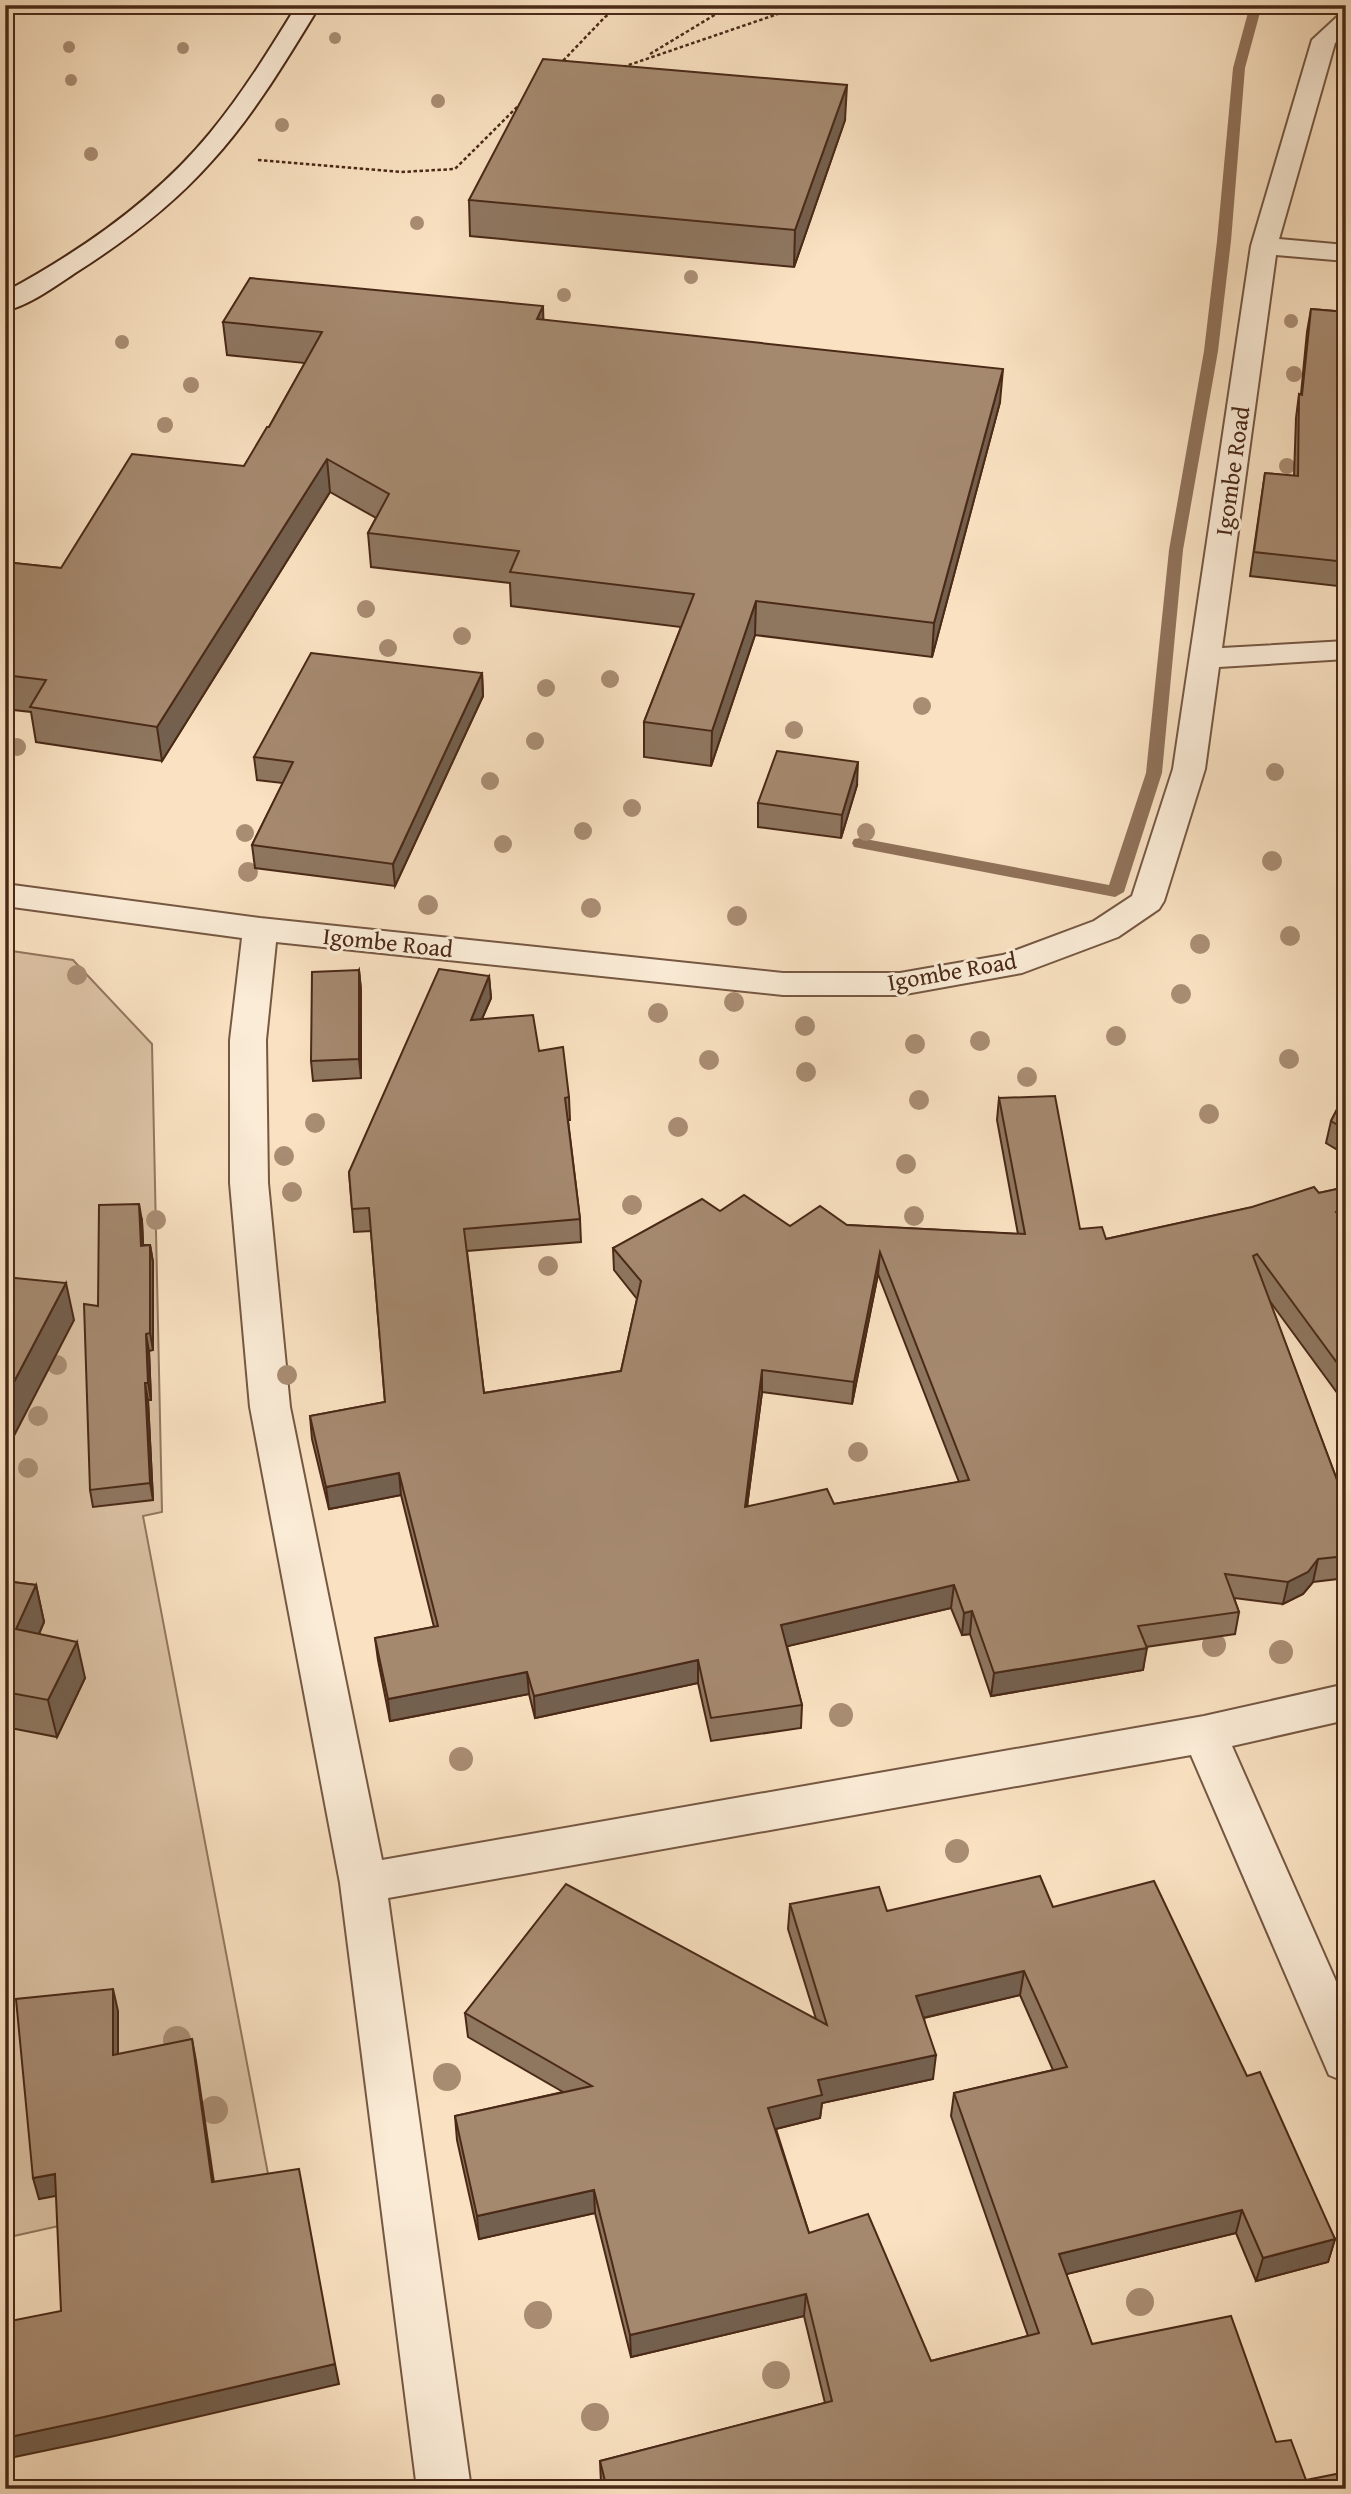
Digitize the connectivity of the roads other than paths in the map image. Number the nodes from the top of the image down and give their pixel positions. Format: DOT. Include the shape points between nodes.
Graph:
graph roads {
  1 [pos="309,5"];
  2 [pos="1346,21"];
  3 [pos="1264,246"];
  4 [pos="1346,253"];
  5 [pos="5,303"];
  6 [pos="1346,650"];
  7 [pos="1205,658"];
  8 [pos="5,895"];
  9 [pos="260,929"];
  10 [pos="1346,1702"];
  11 [pos="1204,1734"];
  12 [pos="363,1883"];
  13 [pos="1346,2060"];
  14 [pos="444,2489"];
  1 -- 5 [label="street" via="260,80 184,177 100,245"];
  2 -- 3 [label="street, Igombe Road" via="1324,40"];
  3 -- 4 [label="street"];
  3 -- 7 [label="street, Igombe Road"];
  6 -- 7 [label="street"];
  7 -- 9 [label="street, Igombe Road" via="1189,769 1147,901 1106,929 1010,965 900,984 783,984"];
  8 -- 9 [label="street, Igombe Road"];
  9 -- 12 [label="street" via="248,1040 249,1183 270,1407"];
  10 -- 11 [label="street"];
  11 -- 12 [label="street"];
  11 -- 13 [label="street"];
  12 -- 14 [label="street"];
}
